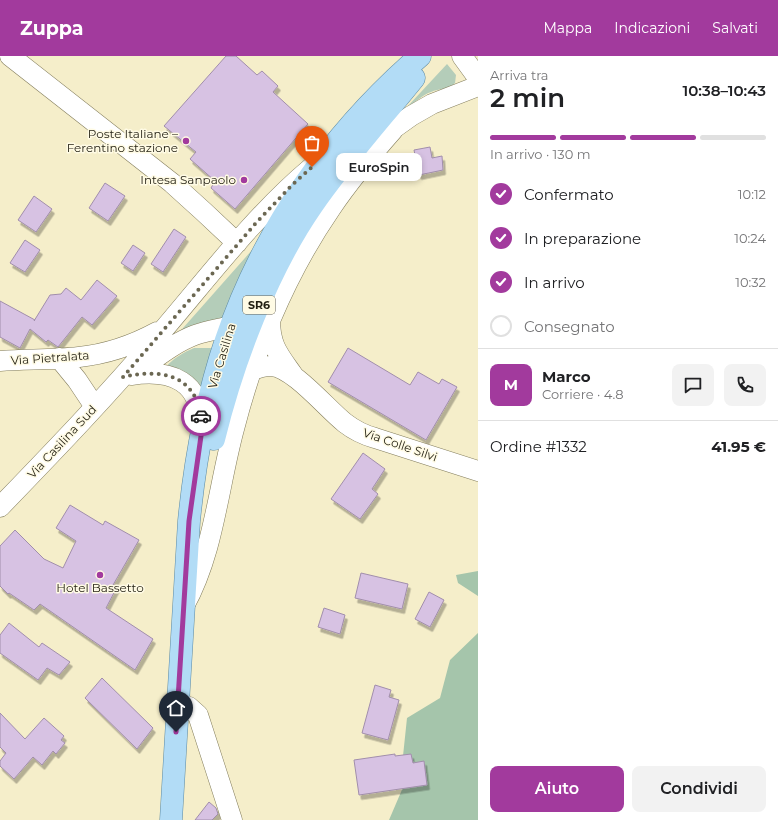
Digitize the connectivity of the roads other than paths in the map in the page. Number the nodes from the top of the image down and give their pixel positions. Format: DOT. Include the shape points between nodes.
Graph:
graph roads {
  1 [pos="10,56"];
  2 [pos="420,56"];
  3 [pos="430,56"];
  4 [pos="462,56"];
  5 [pos="478,78"];
  6 [pos="478,86"];
  7 [pos="393,130"];
  8 [pos="349,156"];
  9 [pos="323,158"];
  10 [pos="290,242"];
  11 [pos="237,243"];
  12 [pos="270,319"];
  13 [pos="231,326"];
  14 [pos="166,328"];
  15 [pos="100,354"];
  16 [pos="59,358"];
  17 [pos="0,361"];
  18 [pos="251,371"];
  19 [pos="127,376"];
  20 [pos="294,376"];
  21 [pos="95,406"];
  22 [pos="201,436"];
  23 [pos="478,471"];
  24 [pos="0,507"];
  25 [pos="184,603"];
  26 [pos="178,703"];
  27 [pos="171,820"];
  28 [pos="232,820"];
  1 -- 11 [label="street" via="172,183"];
  2 -- 9 [label="main road, Via Casilina / SR6" via="364,109"];
  3 -- 8 [label="main road, Via Casilina / SR6"];
  4 -- 5 [label="street"];
  6 -- 7 [label="street" via="432,104"];
  7 -- 8 [label="street"];
  7 -- 12 [label="street" via="355,174 327,214 297,265"];
  8 -- 10 [label="main road, Via Casilina / SR6" via="312,206"];
  9 -- 11 [label="street, Via Casilina Sud" via="292,185"];
  9 -- 13 [label="main road, Via Casilina / SR6" via="273,234 250,279"];
  10 -- 13 [label="street"];
  10 -- 25 [label="main road, Via Casilina / SR6" via="258,306 221,412"];
  11 -- 14 [label="street, Via Casilina Sud"];
  12 -- 18 [label="street"];
  12 -- 20 [label="street" via="273,343"];
  13 -- 19 [label="street" via="185,340"];
  13 -- 22 [label="main road, Via Casilina / SR6" via="215,374"];
  14 -- 15 [label="street, Via Pietralata" via="140,341"];
  14 -- 19 [label="street, Via Casilina Sud"];
  15 -- 16 [label="street, Via Pietralata"];
  15 -- 19 [label="street"];
  16 -- 17 [label="street, Via Pietralata"];
  16 -- 21 [label="street"];
  18 -- 20 [label="street" via="271,366 282,368"];
  18 -- 25 [label="street" via="228,448 202,568 194,588"];
  19 -- 21 [label="street, Via Casilina Sud"];
  19 -- 22 [label="street" via="163,374 185,385 194,394 199,406"];
  20 -- 23 [label="street, Via Colle Silvi" via="345,423 359,432"];
  21 -- 24 [label="street, Via Casilina Sud"];
  22 -- 25 [label="main road, Via Casilina / SR6" via="189,521"];
  25 -- 26 [label="main road, Via Casilina / SR6"];
  26 -- 27 [label="main road, Via Casilina / SR6"];
  26 -- 28 [label="street" via="189,707 198,715"];
}
